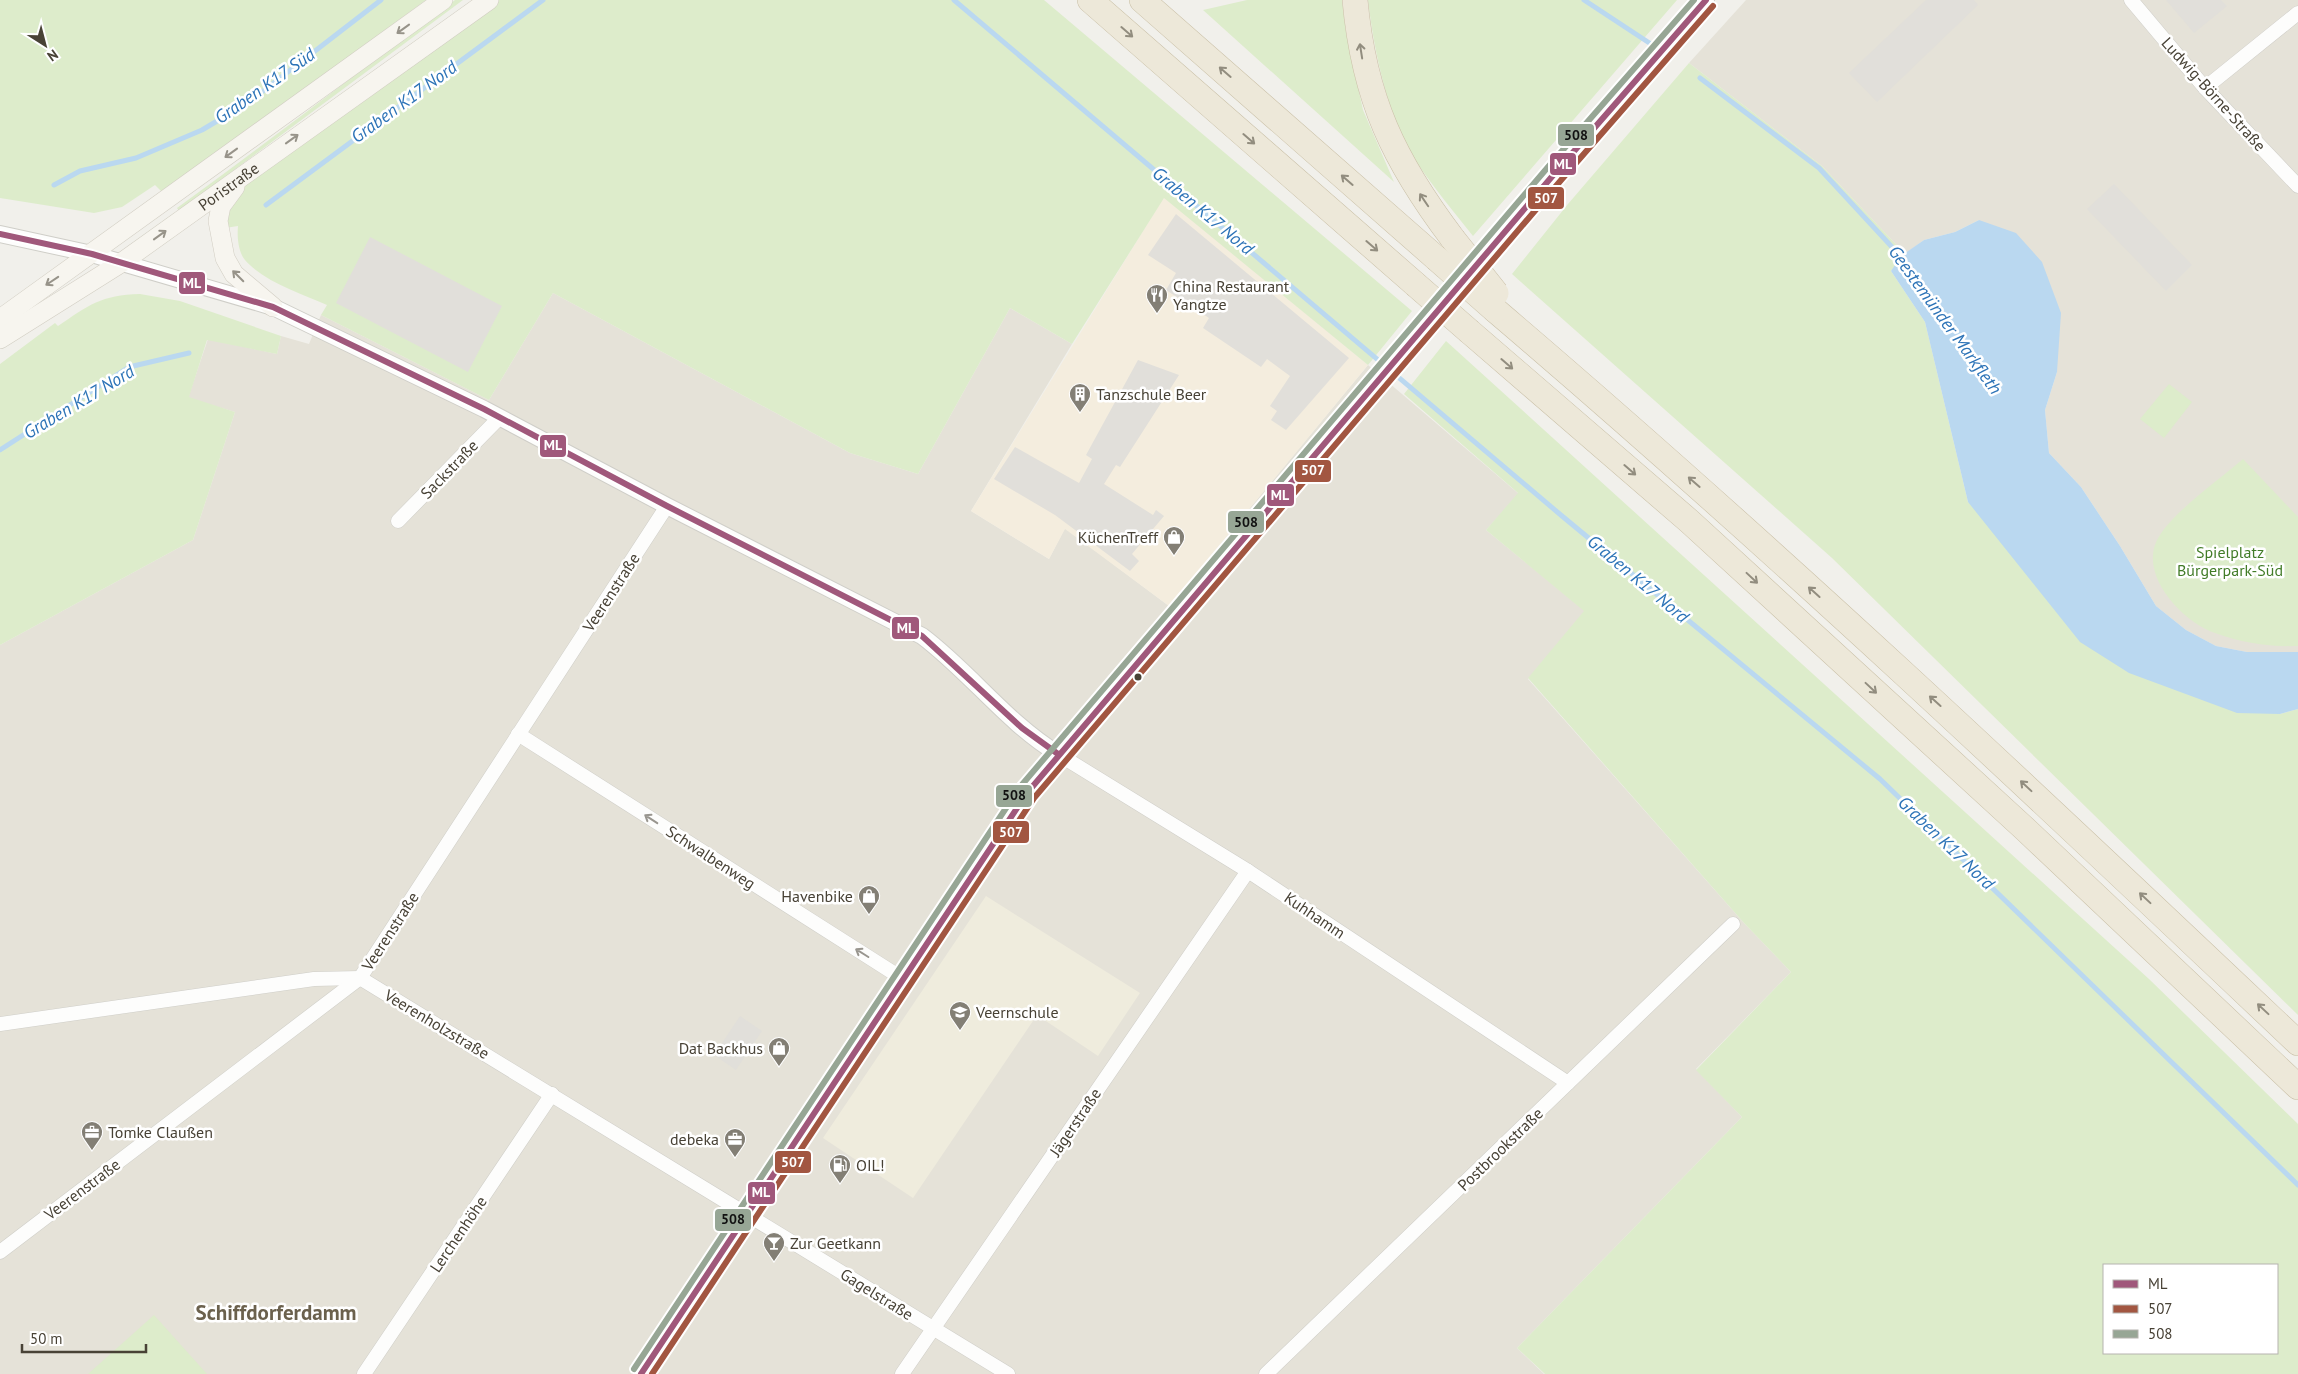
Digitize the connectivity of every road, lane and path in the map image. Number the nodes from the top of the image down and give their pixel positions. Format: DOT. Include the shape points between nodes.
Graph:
graph roads {
  1 [pos="443,0"];
  2 [pos="475,0"];
  3 [pos="489,0"];
  4 [pos="1090,0"];
  5 [pos="1142,0"];
  6 [pos="1355,0"];
  7 [pos="1706,0"];
  8 [pos="2131,0"];
  9 [pos="2298,13"];
  10 [pos="453,26"];
  11 [pos="2205,88"];
  12 [pos="247,172"];
  13 [pos="2298,186"];
  14 [pos="0,234"];
  15 [pos="92,254"];
  16 [pos="121,263"];
  17 [pos="1496,301"];
  18 [pos="273,308"];
  19 [pos="0,319"];
  20 [pos="0,339"];
  21 [pos="500,417"];
  22 [pos="667,506"];
  23 [pos="398,521"];
  24 [pos="518,734"];
  25 [pos="1058,754"];
  26 [pos="1248,871"];
  27 [pos="1733,924"];
  28 [pos="360,978"];
  29 [pos="903,979"];
  30 [pos="0,1024"];
  31 [pos="2298,1043"];
  32 [pos="1568,1084"];
  33 [pos="2298,1087"];
  34 [pos="552,1094"];
  35 [pos="746,1213"];
  36 [pos="0,1252"];
  37 [pos="934,1330"];
  38 [pos="364,1374"];
  39 [pos="641,1374"];
  40 [pos="902,1374"];
  41 [pos="1008,1374"];
  42 [pos="1266,1374"];
  1 -- 15 [label="main road, Poristraße, one-way"];
  2 -- 10 [label="main road, Poristraße"];
  3 -- 10 [label="main road, Poristraße"];
  4 -- 33 [label="highway, one-way, bridge" via="1689,520 2025,829"];
  17 -- 5 [label="highway, one-way, bridge" via="1436,258"];
  17 -- 6 [label="highway, one-way, bridge" via="1410,178 1392,146 1373,100 1363,62"];
  7 -- 25 [label="street"];
  8 -- 11 [label="street, Ludwig-Börne-Straße"];
  9 -- 11 [label="street"];
  12 -- 10 [label="main road, Poristraße, one-way"];
  11 -- 13 [label="street, Ludwig-Börne-Straße"];
  16 -- 12 [label="main road, Poristraße, one-way"];
  18 -- 12 [label="main road, one-way" via="234,274 225,258 219,234 221,206"];
  14 -- 15 [label="street"];
  15 -- 16 [label="street"];
  15 -- 19 [label="main road, Poristraße, one-way"];
  16 -- 18 [label="street"];
  16 -- 20 [label="main road, Poristraße"];
  31 -- 17 [label="highway, one-way" via="1971,733 1589,390"];
  18 -- 21 [label="street"];
  21 -- 22 [label="street"];
  21 -- 23 [label="street, Sackstraße"];
  22 -- 24 [label="street, Veerenstraße"];
  22 -- 25 [label="street" via="922,636 1038,742"];
  24 -- 28 [label="street, Veerenstraße"];
  29 -- 24 [label="street, Schwalbenweg, one-way"];
  25 -- 26 [label="street, Kuhhamm"];
  25 -- 29 [label="street" via="1027,794"];
  26 -- 32 [label="street, Kuhhamm"];
  26 -- 37 [label="street, Jägerstraße"];
  27 -- 32 [label="street, Postbrookstraße"];
  28 -- 30 [label="street" via="314,979"];
  28 -- 34 [label="street, Veerenholzstraße"];
  28 -- 36 [label="street, Veerenstraße"];
  29 -- 35 [label="street"];
  32 -- 42 [label="street, Postbrookstraße"];
  34 -- 35 [label="street, Veerenholzstraße"];
  34 -- 38 [label="street, Lerchenhöhe"];
  35 -- 37 [label="street, Gagelstraße"];
  35 -- 39 [label="street"];
  37 -- 40 [label="street, Jägerstraße"];
  37 -- 41 [label="street, Gagelstraße"];
}
